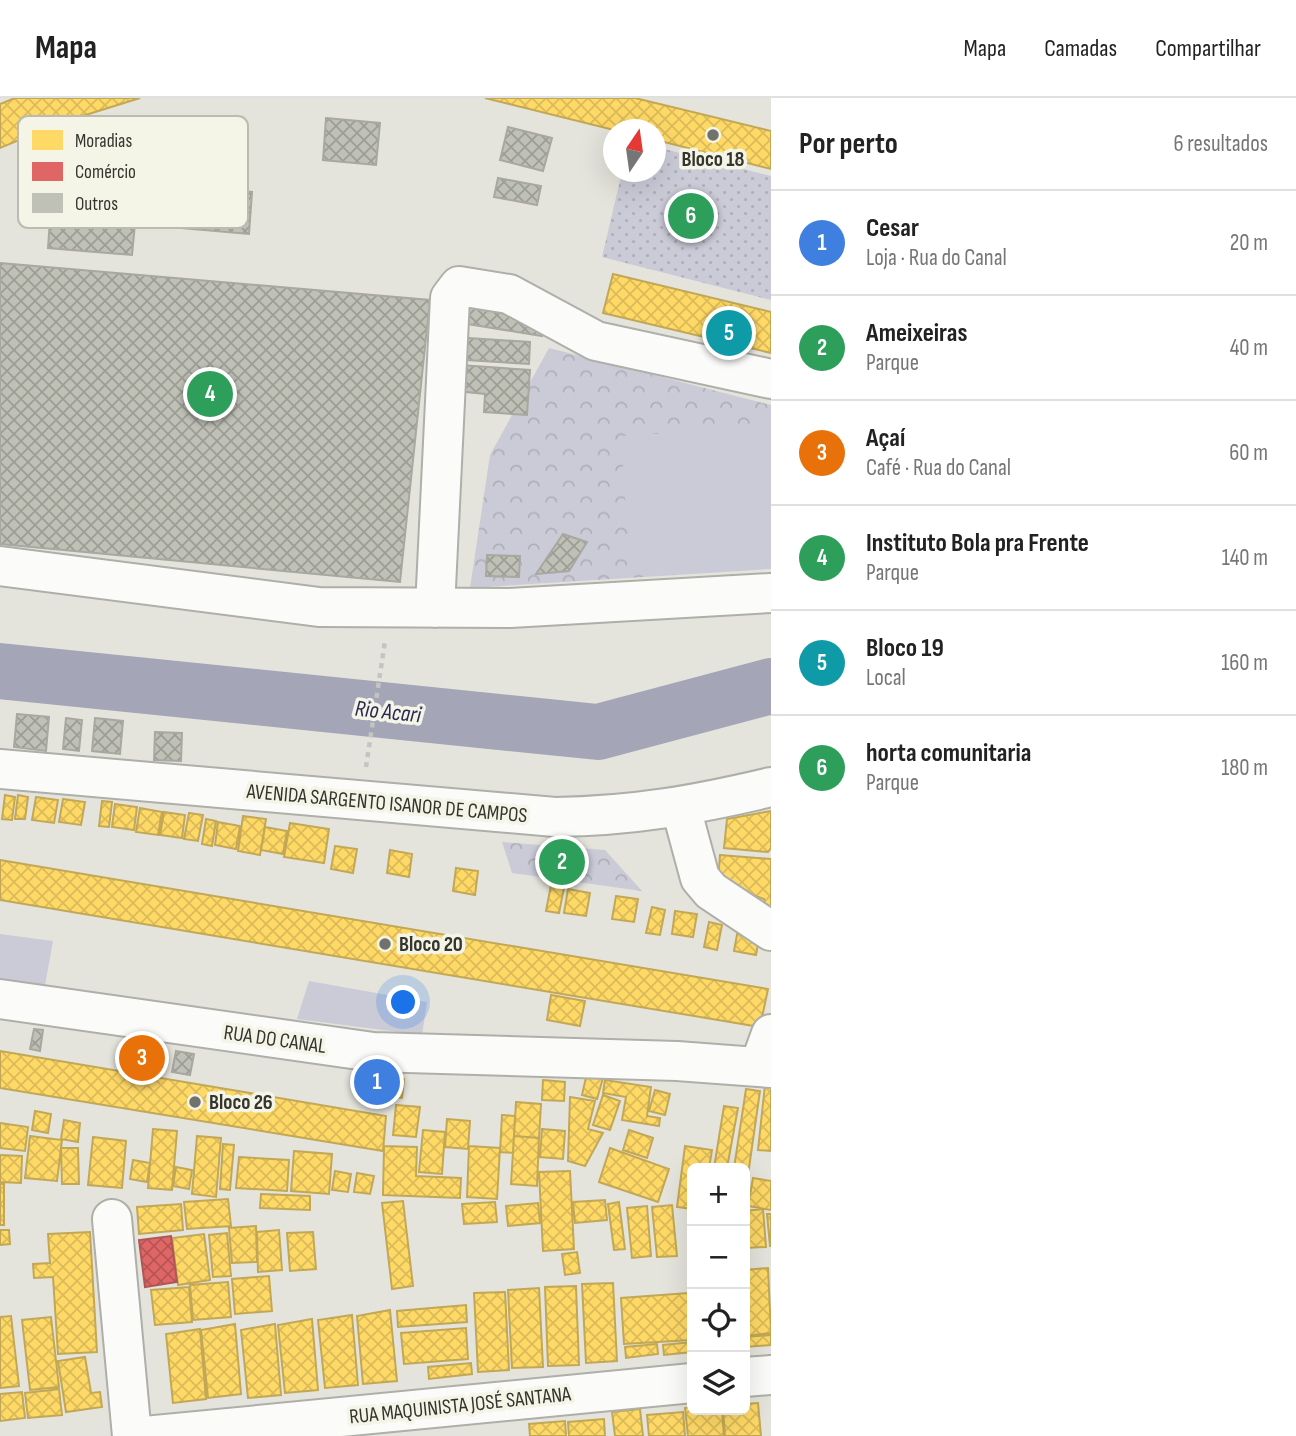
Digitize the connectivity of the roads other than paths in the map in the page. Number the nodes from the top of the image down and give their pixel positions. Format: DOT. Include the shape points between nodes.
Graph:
graph roads {
  1 [pos="771,379"];
  2 [pos="0,566"];
  3 [pos="771,593"];
  4 [pos="435,608"];
  5 [pos="0,769"];
  6 [pos="771,787"];
  7 [pos="681,808"];
  8 [pos="771,931"];
  9 [pos="0,999"];
  10 [pos="767,1056"];
  11 [pos="111,1219"];
  12 [pos="771,1375"];
  13 [pos="750,1377"];
  14 [pos="687,1383"];
  15 [pos="132,1436"];
  16 [pos="145,1436"];
  1 -- 4 [label="street" via="596,341 509,294 459,286 450,298"];
  2 -- 4 [label="street" via="319,607"];
  3 -- 4 [label="street"];
  5 -- 7 [label="street, AVENIDA SARGENTO ISANOR DE CAMPOS" via="555,817"];
  6 -- 7 [label="street, AVENIDA SARGENTO ISANOR DE CAMPOS"];
  7 -- 8 [label="street" via="699,878"];
  9 -- 10 [label="street, RUA DO CANAL" via="373,1052 677,1061"];
  11 -- 15 [label="street"];
  12 -- 13 [label="street"];
  14 -- 16 [label="street, RUA MAQUINISTA JOSÉ SANTANA"];
}
